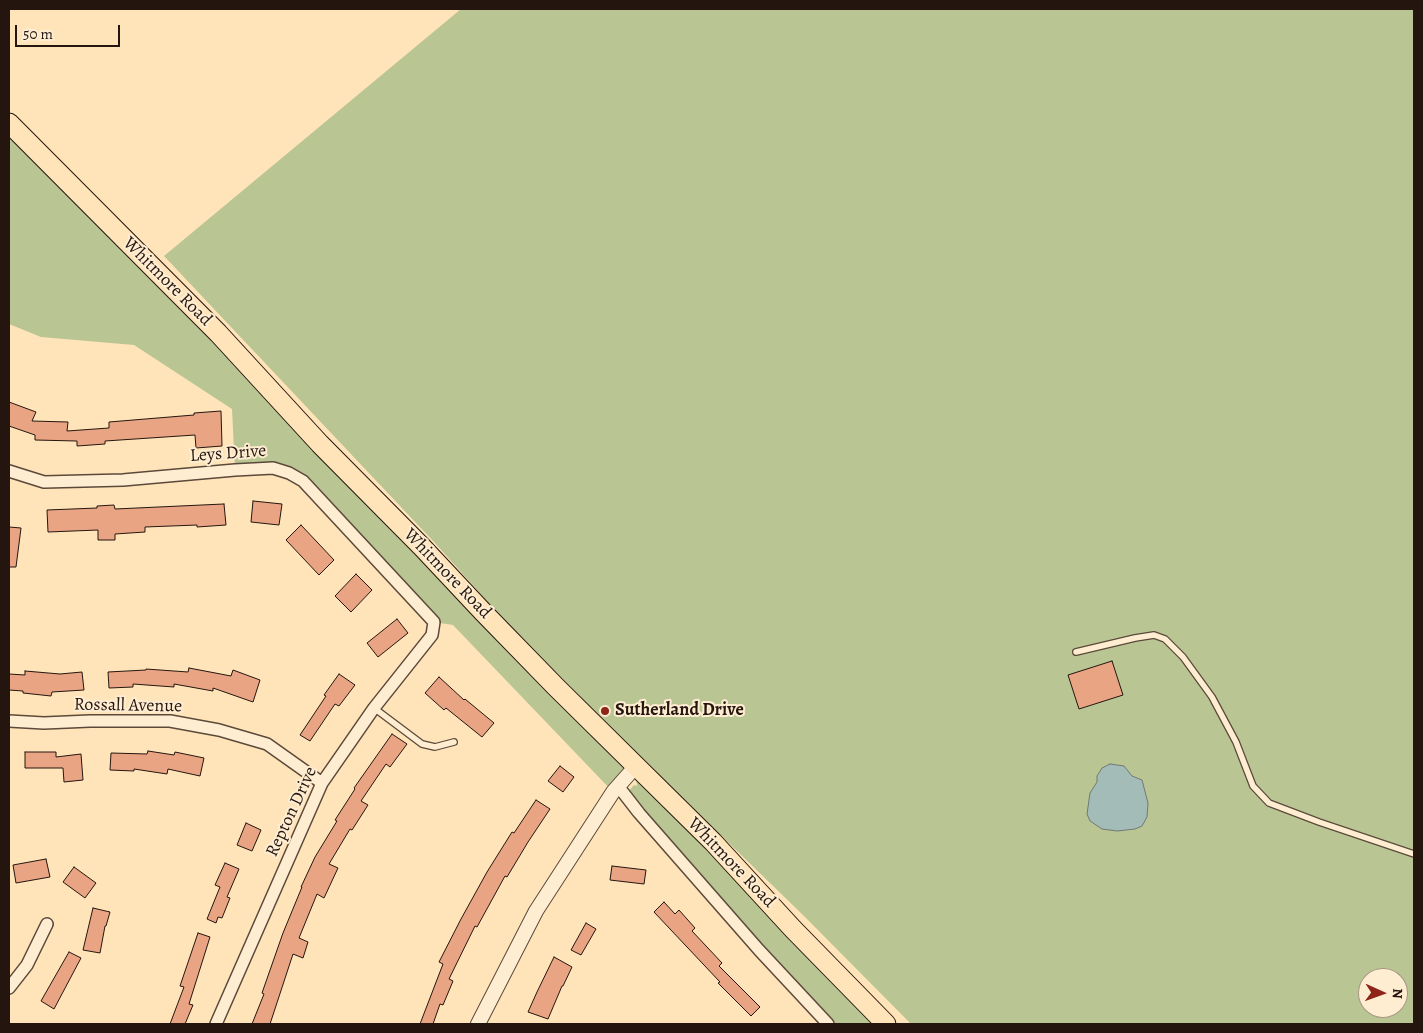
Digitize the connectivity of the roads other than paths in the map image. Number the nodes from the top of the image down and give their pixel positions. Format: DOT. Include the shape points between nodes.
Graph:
graph roads {
  1 [pos="9,123"];
  2 [pos="9,470"];
  3 [pos="432,635"];
  4 [pos="1076,652"];
  5 [pos="374,708"];
  6 [pos="9,721"];
  7 [pos="454,742"];
  8 [pos="636,766"];
  9 [pos="322,783"];
  10 [pos="618,786"];
  11 [pos="1414,854"];
  12 [pos="48,924"];
  13 [pos="9,988"];
  14 [pos="216,1024"];
  15 [pos="478,1024"];
  16 [pos="828,1024"];
  17 [pos="886,1024"];
  1 -- 8 [label="highway, Whitmore Road" via="218,333 320,444"];
  2 -- 3 [label="street, Leys Drive" via="44,482 123,480 273,468 289,473 303,481 434,622"];
  3 -- 5 [label="street, Repton Drive"];
  4 -- 11 [label="lane" via="1154,635 1165,639 1212,697 1236,742 1253,786 1269,803"];
  5 -- 7 [label="lane" via="422,744 435,747"];
  5 -- 9 [label="street, Repton Drive"];
  6 -- 9 [label="street, Rossall Avenue" via="170,721 219,730 267,744"];
  8 -- 10 [label="street"];
  8 -- 17 [label="highway, Whitmore Road"];
  9 -- 14 [label="street, Repton Drive"];
  10 -- 15 [label="street" via="536,911"];
  10 -- 16 [label="street, Whitmore Road" via="759,950"];
  12 -- 13 [label="street" via="27,965"];
}
